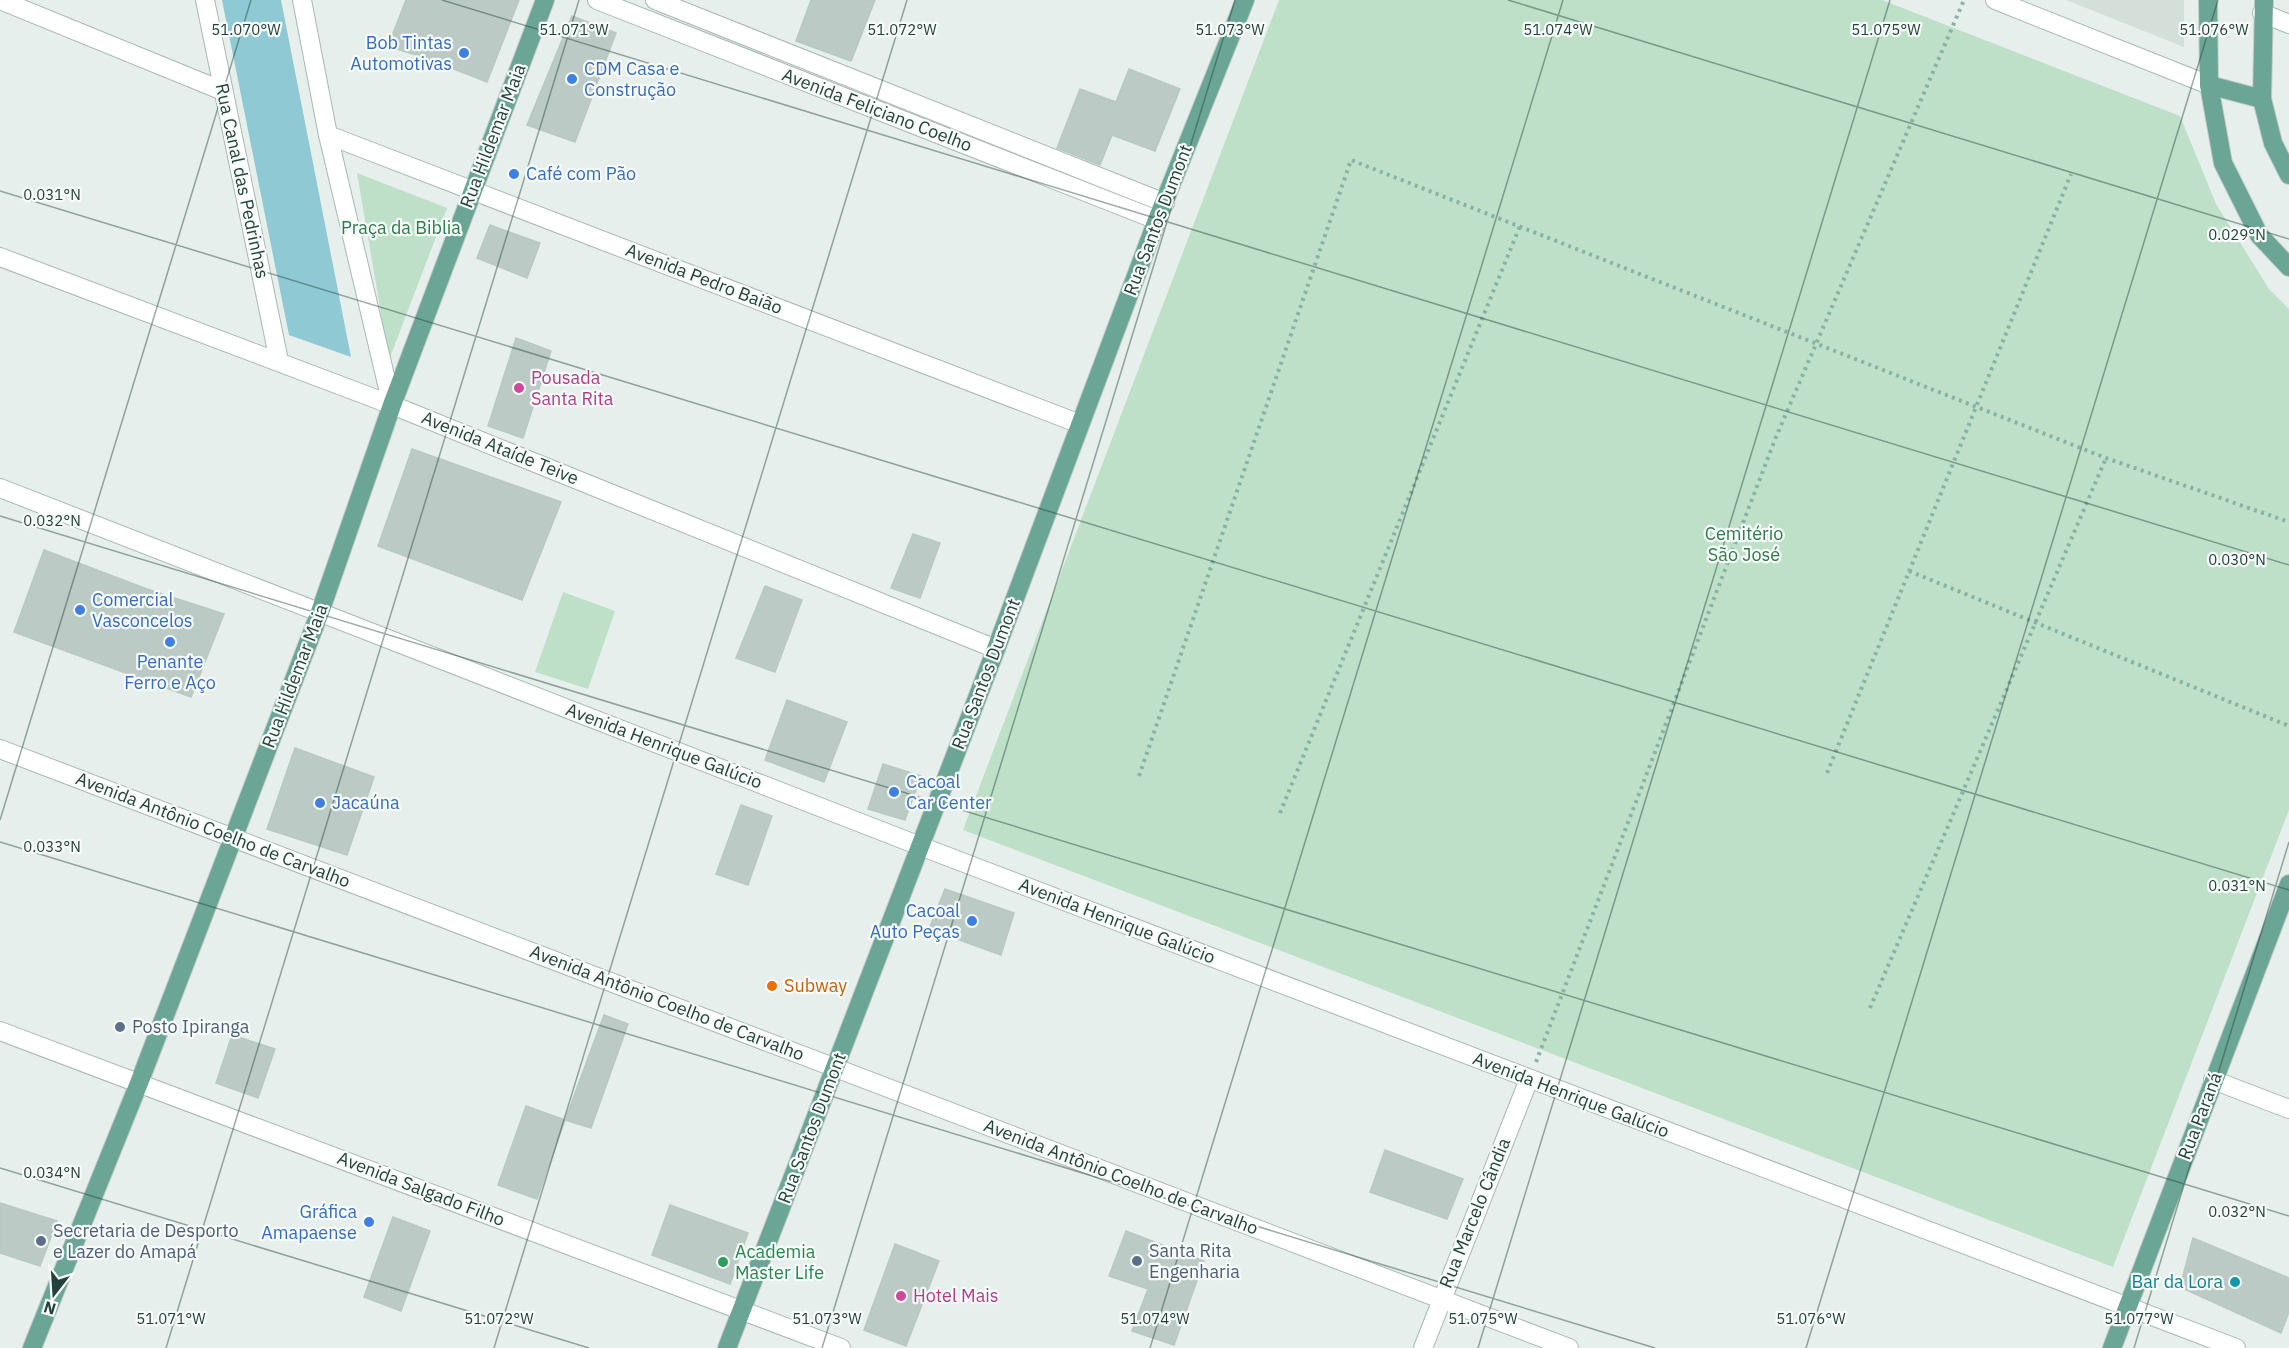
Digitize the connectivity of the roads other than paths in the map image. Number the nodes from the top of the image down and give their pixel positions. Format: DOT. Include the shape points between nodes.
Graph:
graph roads {
  1 [pos="0,0"];
  2 [pos="205,0"];
  3 [pos="302,0"];
  4 [pos="545,0"];
  5 [pos="597,0"];
  6 [pos="655,0"];
  7 [pos="1245,0"];
  8 [pos="1995,0"];
  9 [pos="2208,0"];
  10 [pos="2263,6"];
  11 [pos="2289,24"];
  12 [pos="2209,86"];
  13 [pos="224,91"];
  14 [pos="2262,99"];
  15 [pos="328,135"];
  16 [pos="2289,175"];
  17 [pos="472,190"];
  18 [pos="1165,203"];
  19 [pos="1157,220"];
  20 [pos="0,257"];
  21 [pos="2289,267"];
  22 [pos="279,361"];
  23 [pos="392,405"];
  24 [pos="1080,424"];
  25 [pos="0,488"];
  26 [pos="320,612"];
  27 [pos="996,649"];
  28 [pos="0,749"];
  29 [pos="233,837"];
  30 [pos="920,846"];
  31 [pos="2289,884"];
  32 [pos="0,1031"];
  33 [pos="835,1067"];
  34 [pos="1529,1079"];
  35 [pos="2213,1080"];
  36 [pos="139,1083"];
  37 [pos="2289,1109"];
  38 [pos="1441,1299"];
  39 [pos="2127,1307"];
  40 [pos="742,1310"];
  41 [pos="32,1348"];
  42 [pos="727,1348"];
  43 [pos="841,1348"];
  44 [pos="1423,1348"];
  45 [pos="1569,1348"];
  46 [pos="2112,1348"];
  47 [pos="2236,1348"];
  1 -- 13 [label="street"];
  2 -- 13 [label="street, Rua Canal das Pedrinhas"];
  3 -- 15 [label="street"];
  4 -- 17 [label="main road, Rua Hildemar Maia"];
  5 -- 19 [label="street, Avenida Feliciano Coelho"];
  6 -- 18 [label="street, Avenida Feliciano Coelho"];
  7 -- 18 [label="main road, Rua Santos Dumont"];
  8 -- 12 [label="street"];
  9 -- 12 [label="main road"];
  10 -- 11 [label="street"];
  10 -- 14 [label="main road"];
  12 -- 14 [label="main road"];
  12 -- 21 [label="main road" via="2223,163 2259,235"];
  13 -- 22 [label="street, Rua Canal das Pedrinhas"];
  14 -- 16 [label="main road" via="2273,143"];
  15 -- 17 [label="street, Avenida Pedro Baião"];
  15 -- 23 [label="street"];
  17 -- 23 [label="main road, Rua Hildemar Maia"];
  17 -- 24 [label="street, Avenida Pedro Baião"];
  18 -- 19 [label="main road, Rua Santos Dumont"];
  19 -- 24 [label="main road, Rua Santos Dumont"];
  20 -- 22 [label="street, Avenida Ataíde Teive"];
  22 -- 23 [label="street, Avenida Ataíde Teive"];
  23 -- 26 [label="main road, Rua Hildemar Maia"];
  23 -- 27 [label="street, Avenida Ataíde Teive"];
  24 -- 27 [label="main road, Rua Santos Dumont"];
  25 -- 26 [label="street, Avenida Henrique Galúcio"];
  26 -- 29 [label="main road, Rua Hildemar Maia"];
  26 -- 30 [label="street, Avenida Henrique Galúcio"];
  27 -- 30 [label="main road, Rua Santos Dumont"];
  28 -- 29 [label="street, Avenida Antônio Coelho de Carvalho"];
  29 -- 33 [label="street, Avenida Antônio Coelho de Carvalho"];
  29 -- 36 [label="main road, Rua Hildemar Maia"];
  30 -- 33 [label="main road, Rua Santos Dumont"];
  30 -- 34 [label="street, Avenida Henrique Galúcio"];
  31 -- 35 [label="main road, Rua Paraná"];
  32 -- 36 [label="street, Avenida Salgado Filho"];
  33 -- 38 [label="street, Avenida Antônio Coelho de Carvalho"];
  33 -- 40 [label="main road, Rua Santos Dumont"];
  34 -- 38 [label="street, Rua Marcelo Cândia"];
  34 -- 39 [label="street, Avenida Henrique Galúcio"];
  35 -- 37 [label="street"];
  35 -- 39 [label="main road, Rua Paraná"];
  36 -- 40 [label="street, Avenida Salgado Filho"];
  36 -- 41 [label="main road, Rua Hildemar Maia"];
  38 -- 44 [label="street, Rua Marcelo Cândia"];
  38 -- 45 [label="street, Avenida Antônio Coelho de Carvalho"];
  39 -- 46 [label="main road, Rua Paraná"];
  39 -- 47 [label="street, Avenida Henrique Galúcio"];
  40 -- 42 [label="main road, Rua Santos Dumont"];
  40 -- 43 [label="street, Avenida Salgado Filho"];
}
